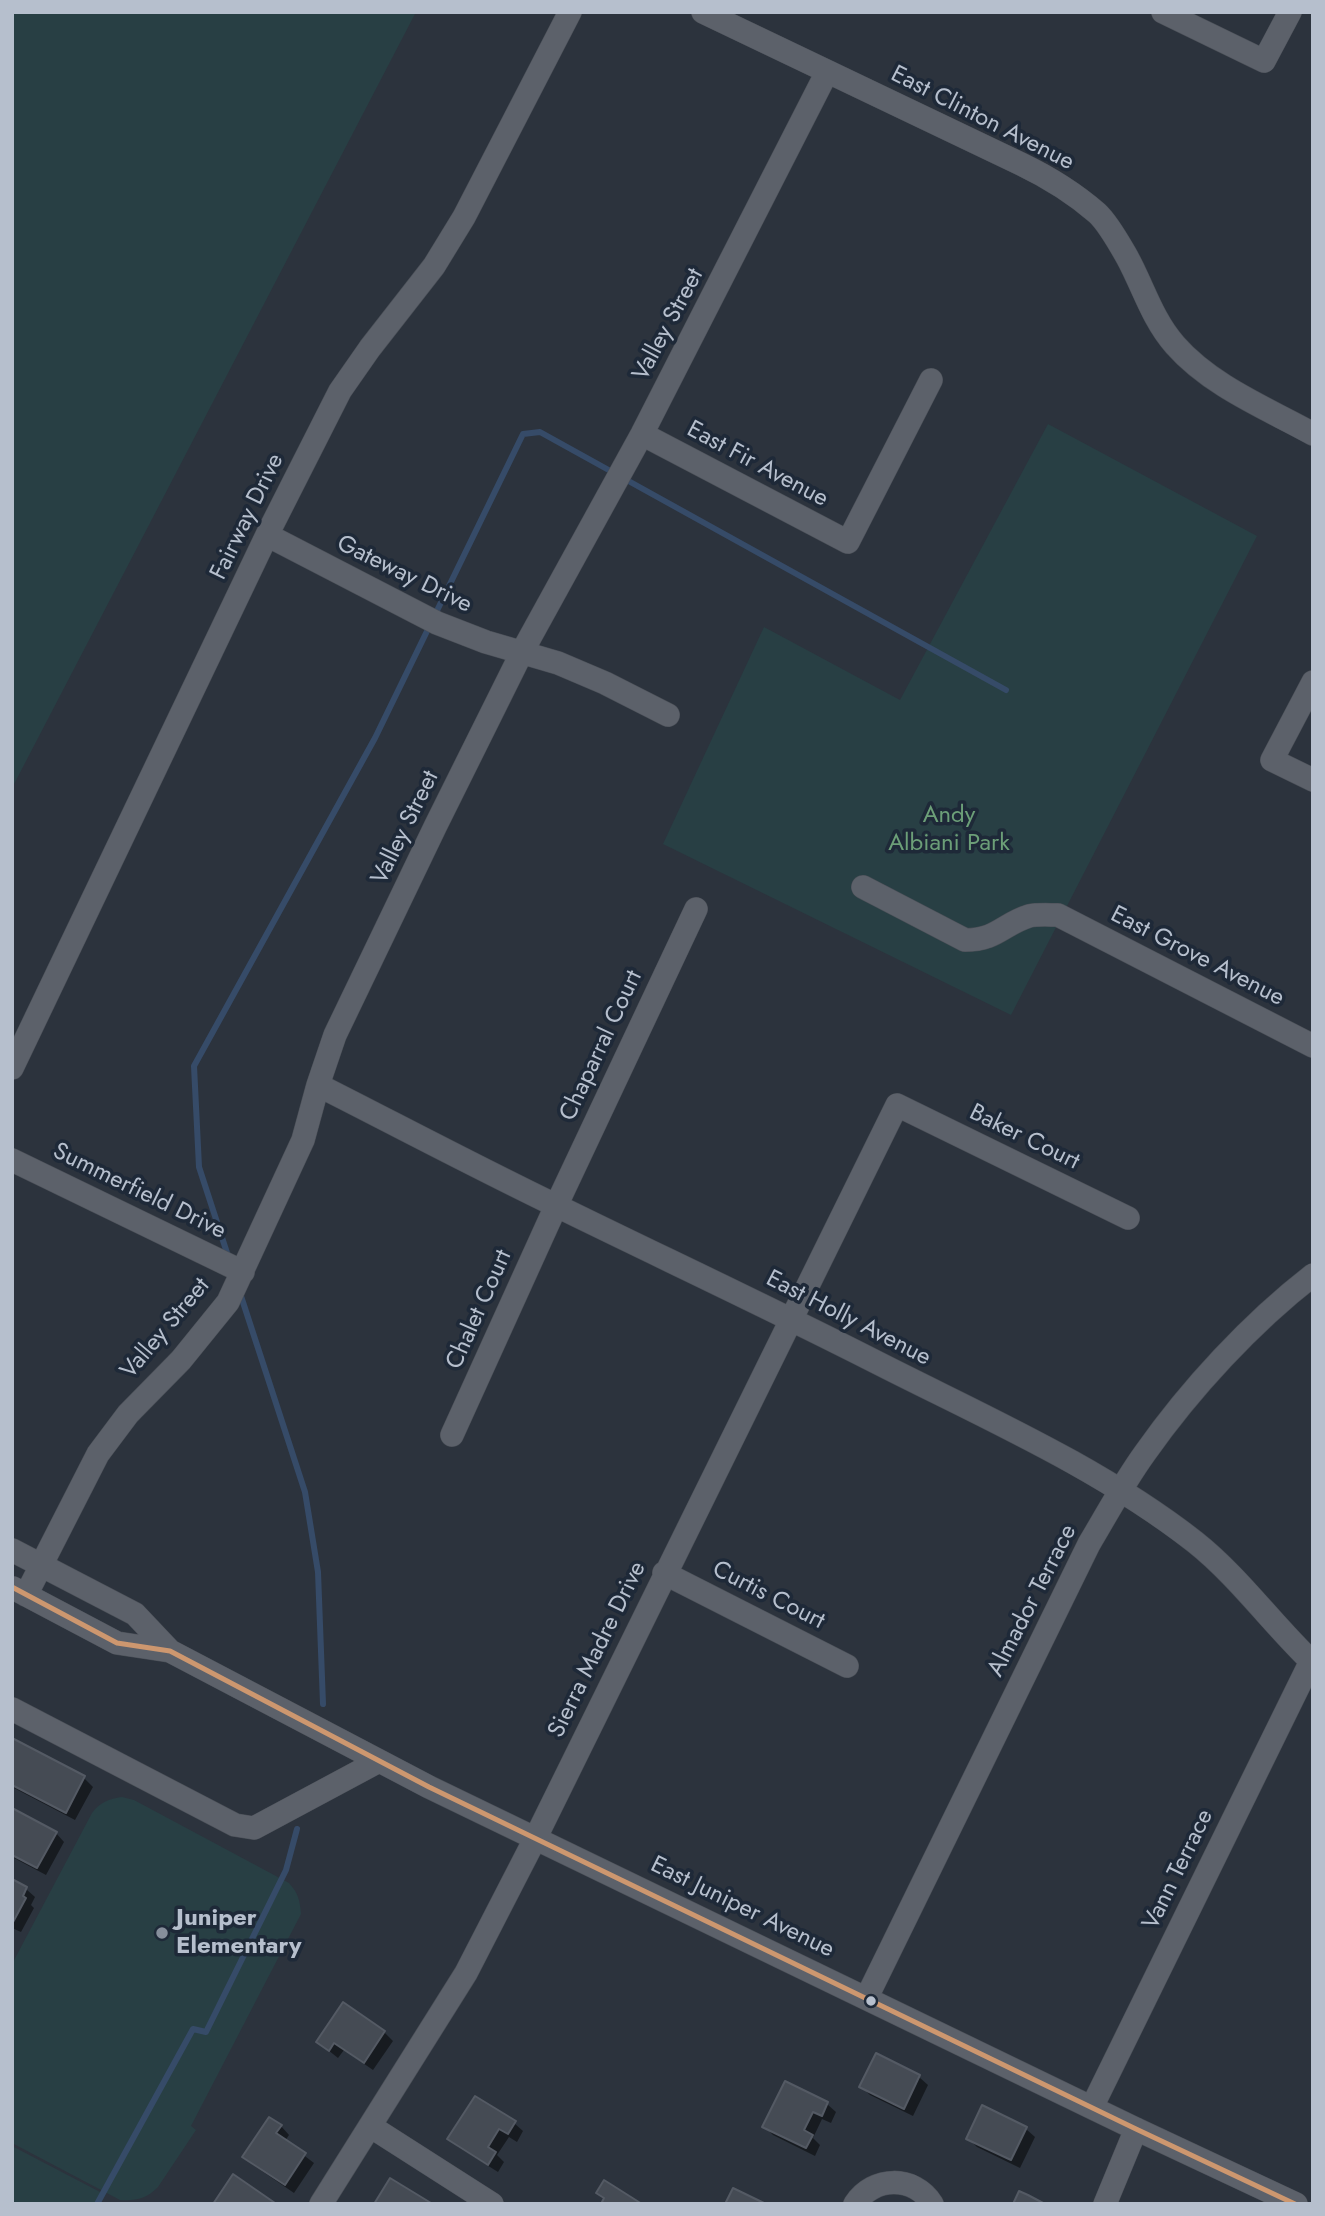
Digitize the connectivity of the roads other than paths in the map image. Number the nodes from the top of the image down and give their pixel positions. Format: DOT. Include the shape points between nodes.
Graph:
graph roads {
  1 [pos="570,12"];
  2 [pos="703,12"];
  3 [pos="1163,12"];
  4 [pos="1290,12"];
  5 [pos="827,72"];
  6 [pos="931,380"];
  7 [pos="642,434"];
  8 [pos="1313,434"];
  9 [pos="267,535"];
  10 [pos="522,652"];
  11 [pos="1313,682"];
  12 [pos="668,715"];
  13 [pos="1313,780"];
  14 [pos="863,887"];
  15 [pos="696,909"];
  16 [pos="1313,1046"];
  17 [pos="12,1068"];
  18 [pos="318,1085"];
  19 [pos="897,1105"];
  20 [pos="12,1160"];
  21 [pos="556,1206"];
  22 [pos="1128,1218"];
  23 [pos="243,1272"];
  24 [pos="1313,1275"];
  25 [pos="790,1319"];
  26 [pos="452,1436"];
  27 [pos="1120,1491"];
  28 [pos="12,1550"];
  29 [pos="41,1565"];
  30 [pos="664,1573"];
  31 [pos="19,1591"];
  32 [pos="170,1651"];
  33 [pos="1312,1660"];
  34 [pos="847,1666"];
  35 [pos="12,1709"];
  36 [pos="379,1760"];
  37 [pos="536,1837"];
  38 [pos="867,1997"];
  39 [pos="1092,2107"];
  40 [pos="370,2126"];
  41 [pos="1136,2129"];
  42 [pos="321,2204"];
  43 [pos="492,2204"];
  44 [pos="855,2204"];
  45 [pos="932,2204"];
  46 [pos="1105,2204"];
  47 [pos="1296,2204"];
  1 -- 9 [label="street, Fairway Drive" via="464,217 434,266 340,391"];
  2 -- 5 [label="street, East Clinton Avenue"];
  3 -- 4 [label="street" via="1264,61"];
  5 -- 7 [label="street, Valley Street"];
  5 -- 8 [label="street, East Clinton Avenue" via="1037,172 1099,214 1128,258 1160,324 1190,360 1244,398"];
  6 -- 7 [label="street, East Fir Avenue" via="848,542"];
  7 -- 10 [label="street, Valley Street"];
  9 -- 10 [label="street, Gateway Drive" via="437,623"];
  9 -- 17 [label="street, Fairway Drive"];
  10 -- 12 [label="street, Gateway Drive" via="605,682"];
  10 -- 18 [label="street, Valley Street" via="335,1035"];
  11 -- 13 [label="street" via="1272,760"];
  14 -- 16 [label="street, East Grove Avenue" via="965,940 981,940 1030,916 1058,915"];
  15 -- 21 [label="street, Chaparral Court"];
  18 -- 21 [label="street, East Holly Avenue"];
  18 -- 23 [label="street, Valley Street" via="303,1140"];
  19 -- 22 [label="street, Baker Court"];
  19 -- 25 [label="street, Sierra Madre Drive"];
  20 -- 23 [label="street, Summerfield Drive"];
  21 -- 25 [label="street, East Holly Avenue"];
  21 -- 26 [label="street, Chalet Court"];
  23 -- 29 [label="street, Valley Street" via="228,1302 98,1454"];
  24 -- 27 [label="street, Almador Terrace" via="1205,1378"];
  25 -- 27 [label="street, East Holly Avenue" via="1015,1432"];
  25 -- 30 [label="street, Sierra Madre Drive"];
  27 -- 33 [label="street, East Holly Avenue" via="1206,1552"];
  27 -- 38 [label="street, Almador Terrace" via="1089,1545"];
  28 -- 29 [label="street, East Juniper Avenue"];
  29 -- 31 [label="street, Valley Street"];
  29 -- 32 [label="street, East Juniper Avenue" via="135,1614"];
  30 -- 34 [label="street, Curtis Court"];
  30 -- 37 [label="street, Sierra Madre Drive"];
  31 -- 32 [label="street, East Juniper Avenue" via="117,1643"];
  32 -- 36 [label="street, East Juniper Avenue"];
  33 -- 39 [label="street, Vann Terrace"];
  35 -- 36 [label="street" via="235,1825 254,1828"];
  36 -- 37 [label="street, East Juniper Avenue"];
  37 -- 38 [label="street, East Juniper Avenue"];
  37 -- 40 [label="street, Sierra Madre Drive" via="466,1973"];
  38 -- 39 [label="street, East Juniper Avenue"];
  39 -- 41 [label="street, East Juniper Avenue"];
  40 -- 42 [label="street, Sierra Madre Drive"];
  40 -- 43 [label="street"];
  41 -- 46 [label="street"];
  41 -- 47 [label="street, East Juniper Avenue"];
  44 -- 45 [label="street" via="872,2187 888,2182 919,2189"];
}
